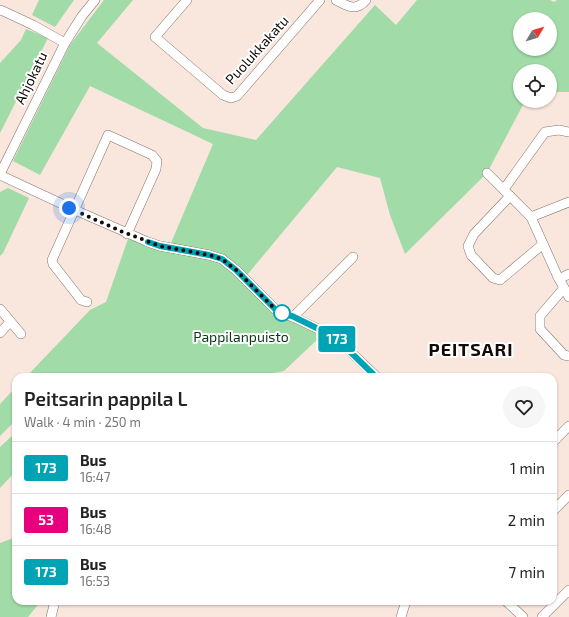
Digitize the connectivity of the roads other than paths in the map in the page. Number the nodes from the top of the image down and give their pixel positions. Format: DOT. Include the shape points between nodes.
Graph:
graph roads {
  1 [pos="95,0"];
  2 [pos="187,0"];
  3 [pos="320,0"];
  4 [pos="336,0"];
  5 [pos="364,2"];
  6 [pos="0,10"];
  7 [pos="64,42"];
  8 [pos="569,132"];
  9 [pos="487,173"];
  10 [pos="0,174"];
  11 [pos="507,193"];
  12 [pos="569,202"];
  13 [pos="75,210"];
  14 [pos="531,217"];
  15 [pos="127,234"];
  16 [pos="543,244"];
  17 [pos="353,256"];
  18 [pos="569,274"];
  19 [pos="559,279"];
  20 [pos="564,288"];
  21 [pos="569,297"];
  22 [pos="87,302"];
  23 [pos="0,309"];
  24 [pos="292,316"];
  25 [pos="10,322"];
  26 [pos="0,333"];
  27 [pos="21,334"];
  28 [pos="569,356"];
  29 [pos="372,373"];
  30 [pos="569,426"];
  31 [pos="557,438"];
  32 [pos="569,495"];
  33 [pos="557,507"];
  34 [pos="569,590"];
  35 [pos="557,602"];
  36 [pos="54,605"];
  37 [pos="405,605"];
  38 [pos="510,605"];
  39 [pos="554,605"];
  40 [pos="51,617"];
  41 [pos="401,617"];
  42 [pos="523,617"];
  43 [pos="542,617"];
  1 -- 7 [label="street, Ahjokatu"];
  2 -- 3 [label="street, Puolukkakatu" via="155,37 223,95 231,98 237,96"];
  4 -- 5 [label="street" via="350,7"];
  6 -- 7 [label="street"];
  7 -- 10 [label="street, Ahjokatu"];
  8 -- 11 [label="street" via="545,132"];
  9 -- 11 [label="street"];
  10 -- 13 [label="street"];
  11 -- 14 [label="street"];
  11 -- 16 [label="street" via="474,234 468,246 471,255 493,278 500,280"];
  12 -- 14 [label="street"];
  13 -- 15 [label="street"];
  13 -- 15 [label="street" via="108,135 152,155 157,161 156,169"];
  13 -- 22 [label="street" via="52,260 81,300"];
  14 -- 16 [label="street"];
  15 -- 24 [label="street" via="160,246 222,259 275,309"];
  16 -- 19 [label="street"];
  17 -- 24 [label="street"];
  18 -- 19 [label="street"];
  19 -- 20 [label="street"];
  20 -- 21 [label="street"];
  20 -- 28 [label="street" via="540,316 540,329 564,355"];
  23 -- 25 [label="street"];
  24 -- 29 [label="street" via="335,337"];
  25 -- 26 [label="street"];
  25 -- 27 [label="street"];
  30 -- 31 [label="street"];
  32 -- 33 [label="street"];
  34 -- 35 [label="street"];
  36 -- 40 [label="street"];
  37 -- 41 [label="street"];
  38 -- 42 [label="street"];
  39 -- 43 [label="street"];
}
